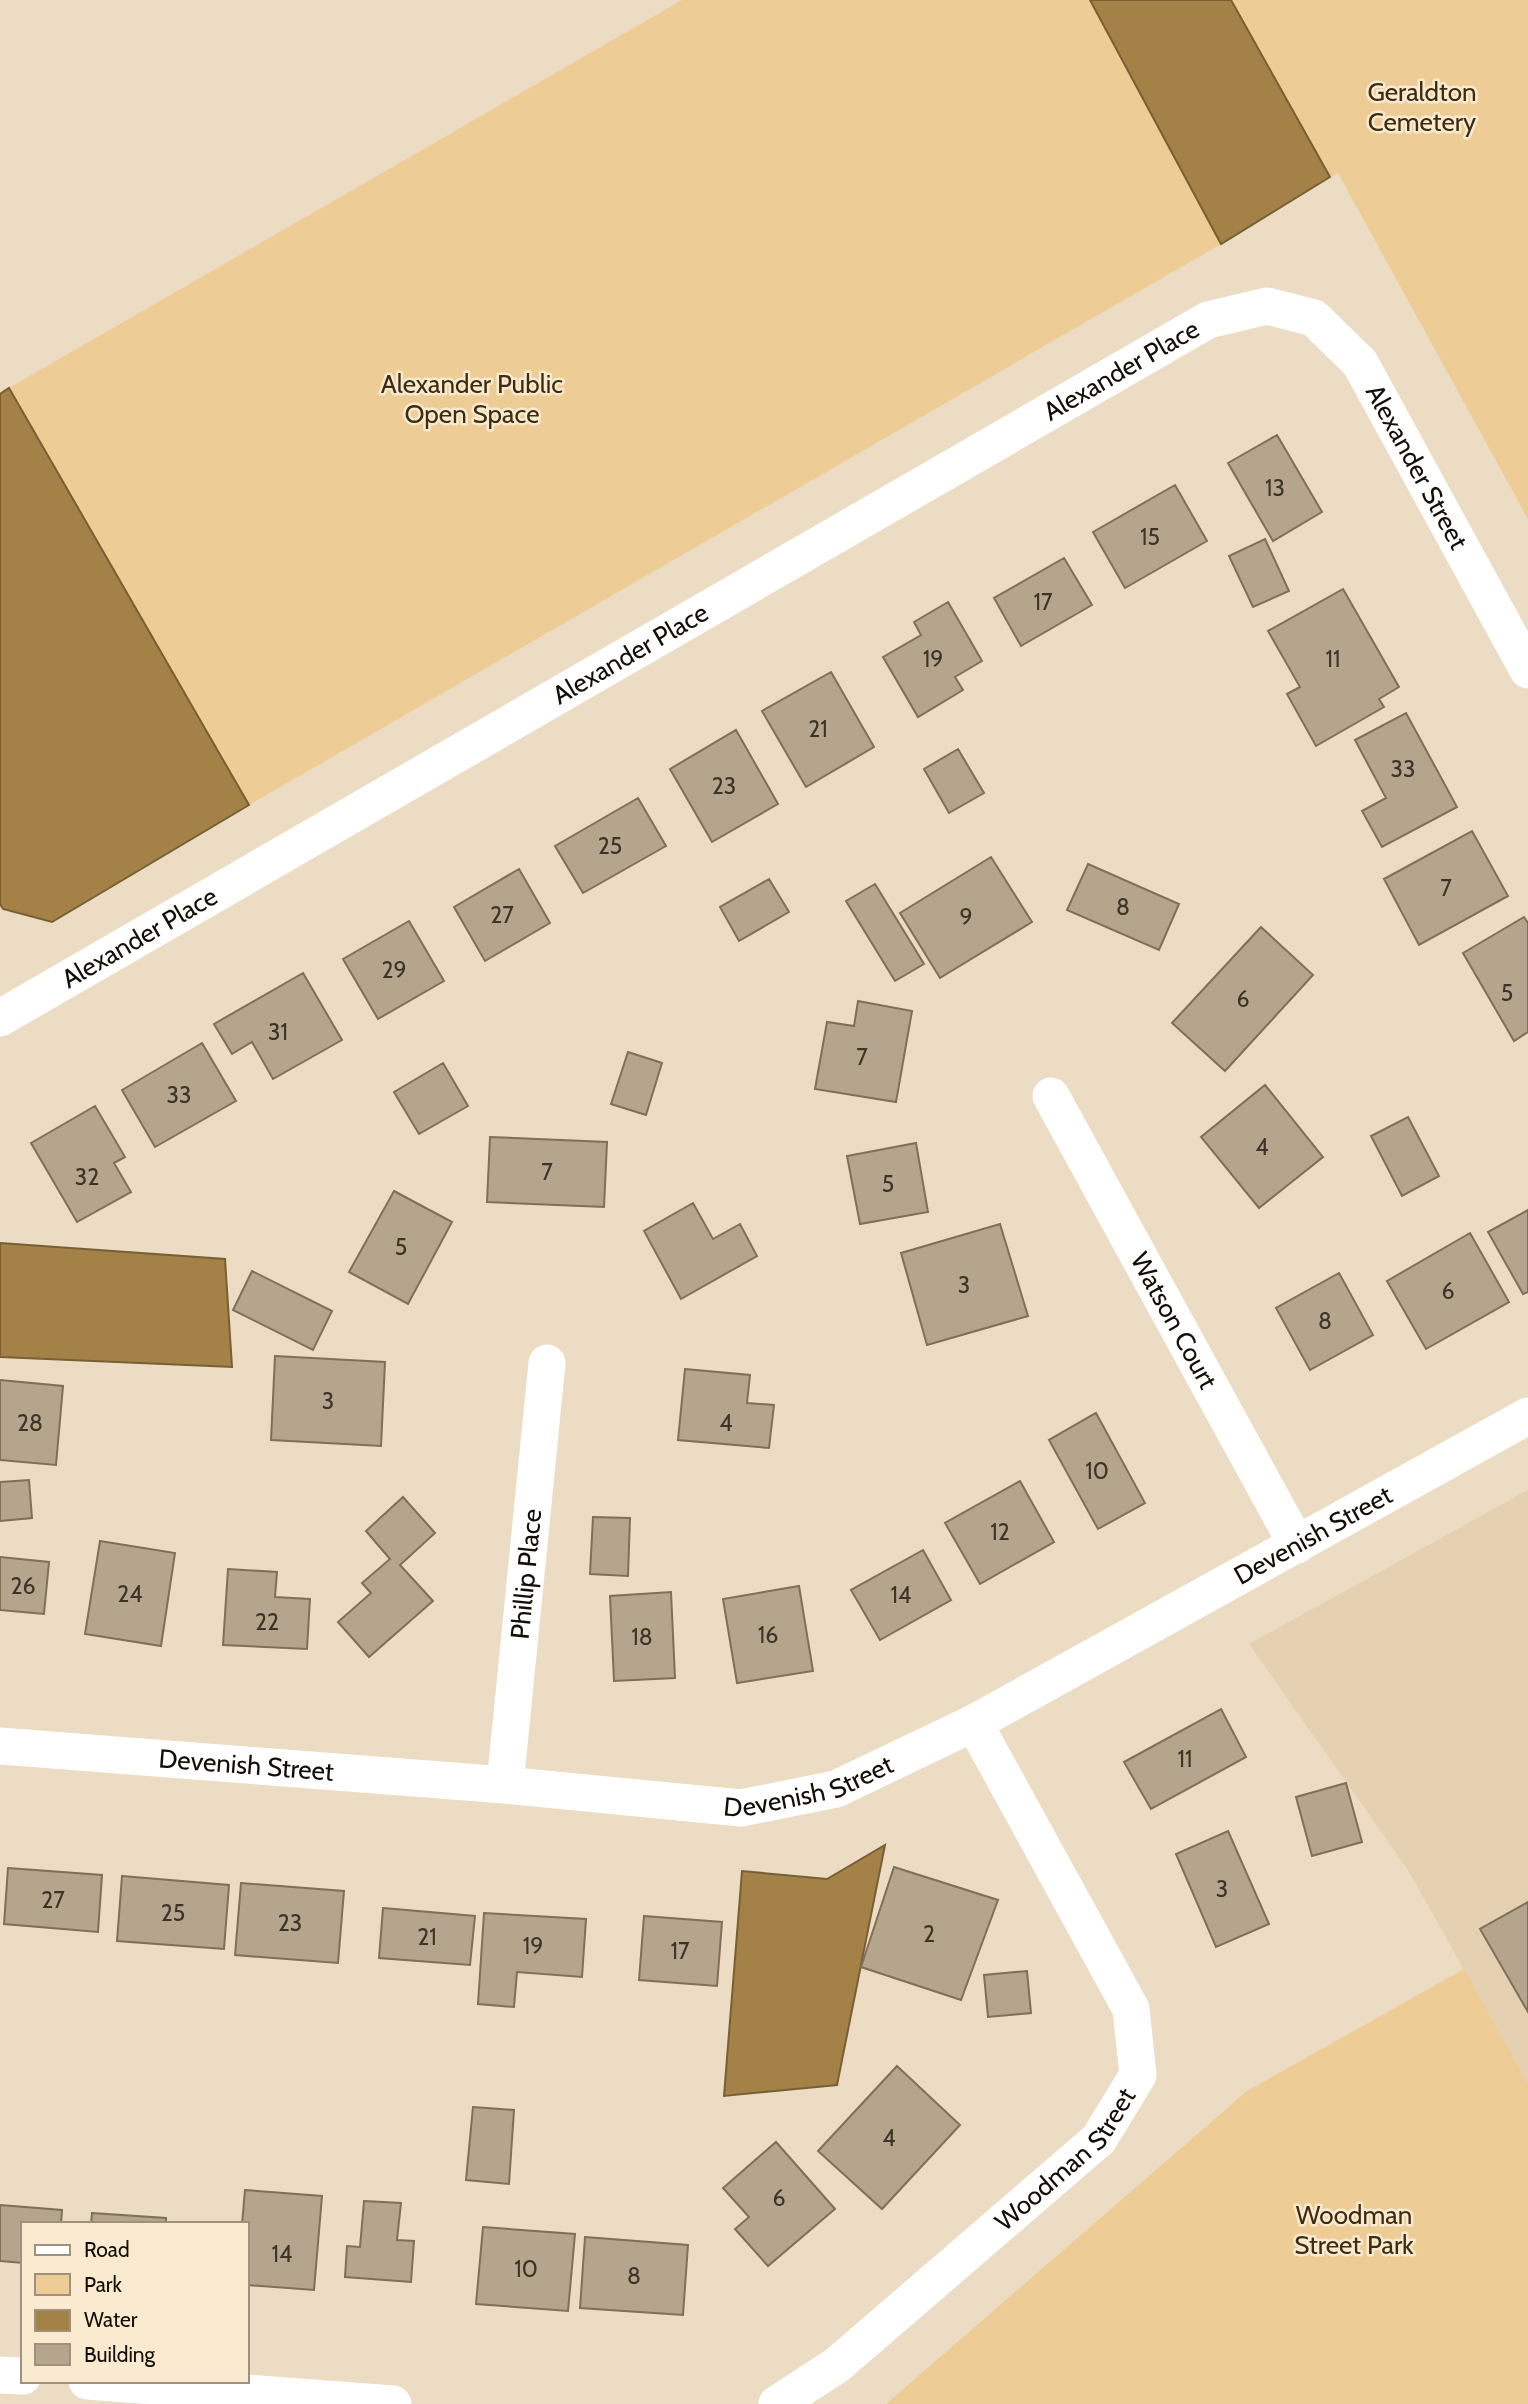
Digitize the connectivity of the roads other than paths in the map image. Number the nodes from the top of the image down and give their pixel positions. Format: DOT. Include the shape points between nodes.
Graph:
graph roads {
  1 [pos="1267,306"];
  2 [pos="1528,670"];
  3 [pos="0,1018"];
  4 [pos="1051,1097"];
  5 [pos="547,1363"];
  6 [pos="1528,1416"];
  7 [pos="1297,1545"];
  8 [pos="974,1723"];
  9 [pos="0,1746"];
  10 [pos="505,1786"];
  11 [pos="0,2375"];
  12 [pos="21,2376"];
  13 [pos="114,2383"];
  14 [pos="393,2404"];
  15 [pos="777,2404"];
  1 -- 2 [label="street, Alexander Street" via="1314,318 1360,363"];
  1 -- 3 [label="street, Alexander Place" via="1208,320"];
  4 -- 7 [label="street, Watson Court"];
  5 -- 10 [label="street, Phillip Place"];
  6 -- 7 [label="street, Devenish Street"];
  7 -- 8 [label="street, Devenish Street"];
  8 -- 10 [label="street, Devenish Street" via="836,1789 741,1808"];
  8 -- 15 [label="street, Woodman Street" via="1131,2009 1138,2074 1099,2139 837,2365"];
  9 -- 10 [label="street, Devenish Street"];
  11 -- 12 [label="street"];
  13 -- 14 [label="street"];
}
